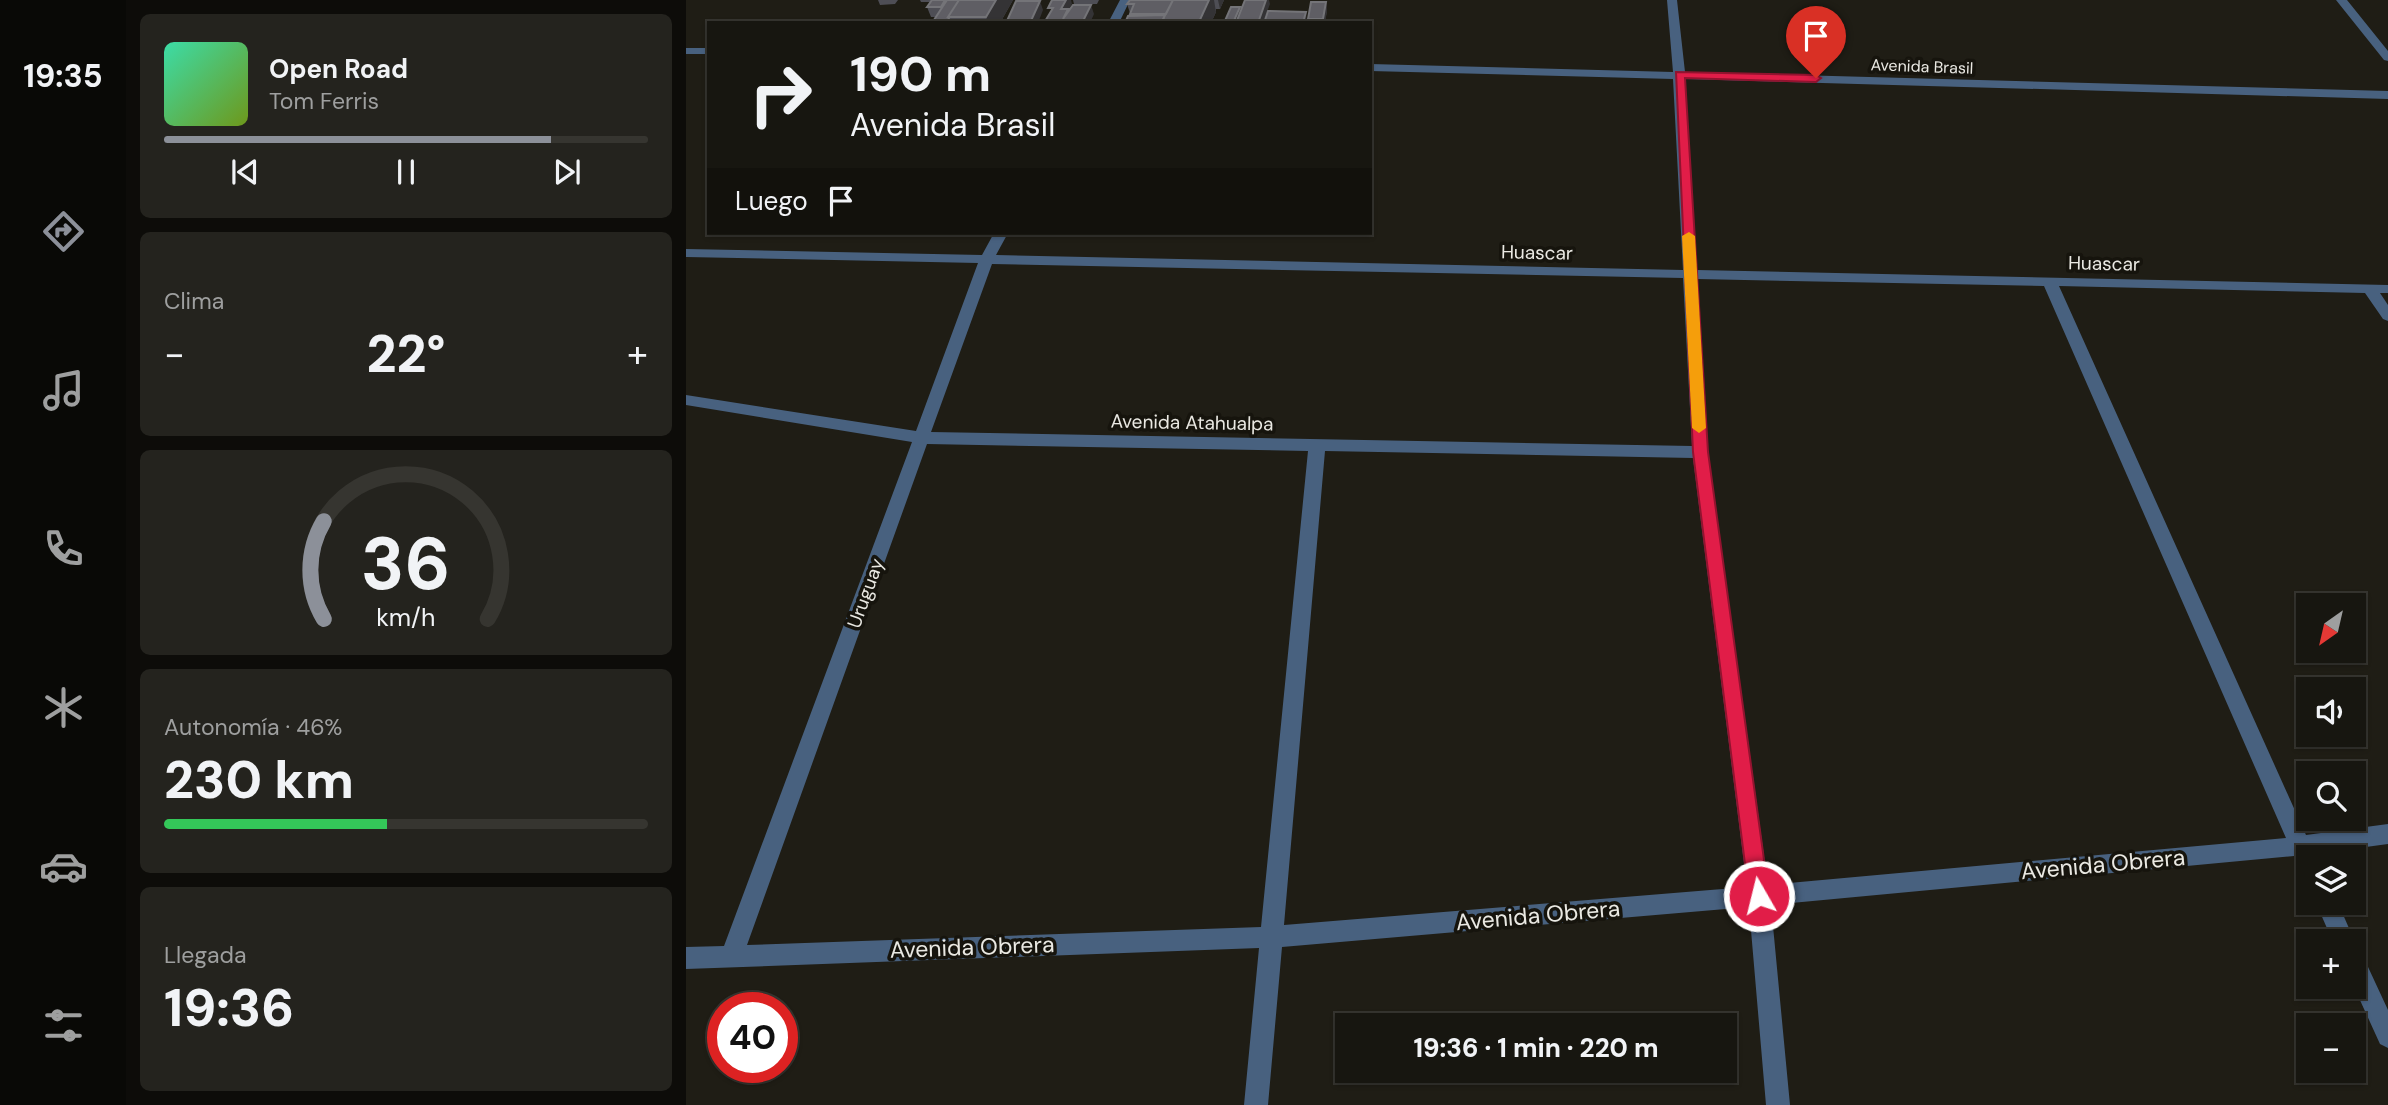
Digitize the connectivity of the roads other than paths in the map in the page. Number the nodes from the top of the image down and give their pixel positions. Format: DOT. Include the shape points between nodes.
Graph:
graph roads {
  1 [pos="1125,0"];
  2 [pos="1672,0"];
  3 [pos="2341,0"];
  4 [pos="1114,21"];
  5 [pos="686,51"];
  6 [pos="707,51"];
  7 [pos="2388,58"];
  8 [pos="1372,67"];
  9 [pos="1679,75"];
  10 [pos="2388,94"];
  11 [pos="1000,235"];
  12 [pos="686,253"];
  13 [pos="986,261"];
  14 [pos="1691,274"];
  15 [pos="2049,281"];
  16 [pos="2370,289"];
  17 [pos="2388,289"];
  18 [pos="2388,316"];
  19 [pos="686,400"];
  20 [pos="922,438"];
  21 [pos="1317,445"];
  22 [pos="1700,452"];
  23 [pos="2388,834"];
  24 [pos="2300,845"];
  25 [pos="2342,845"];
  26 [pos="2296,855"];
  27 [pos="1759,896"];
  28 [pos="1272,937"];
  29 [pos="732,955"];
  30 [pos="686,958"];
  31 [pos="2366,988"];
  32 [pos="2388,1037"];
  33 [pos="1256,1105"];
  34 [pos="1778,1105"];
  1 -- 4 [label="street"];
  2 -- 9 [label="street"];
  3 -- 7 [label="street"];
  5 -- 6 [label="street"];
  8 -- 9 [label="street, Avenida Brasil"];
  9 -- 10 [label="street, Avenida Brasil"];
  9 -- 14 [label="street"];
  11 -- 13 [label="street, Uruguay"];
  12 -- 13 [label="street, Huascar"];
  13 -- 14 [label="street, Huascar"];
  13 -- 20 [label="street, Uruguay"];
  14 -- 15 [label="street, Huascar"];
  14 -- 22 [label="street"];
  15 -- 16 [label="street, Huascar"];
  15 -- 24 [label="street"];
  16 -- 17 [label="street, Huascar"];
  16 -- 18 [label="street"];
  19 -- 20 [label="street, Avenida Atahualpa"];
  20 -- 21 [label="street, Avenida Atahualpa"];
  20 -- 29 [label="street, Uruguay"];
  21 -- 22 [label="street, Avenida Atahualpa"];
  21 -- 28 [label="street"];
  22 -- 27 [label="street"];
  23 -- 25 [label="street, Avenida Obrera"];
  26 -- 27 [label="street, Avenida Obrera"];
  27 -- 28 [label="street, Avenida Obrera"];
  27 -- 34 [label="street"];
  28 -- 29 [label="street, Avenida Obrera"];
  28 -- 33 [label="street"];
  29 -- 30 [label="street, Avenida Obrera"];
  31 -- 32 [label="street"];
}
